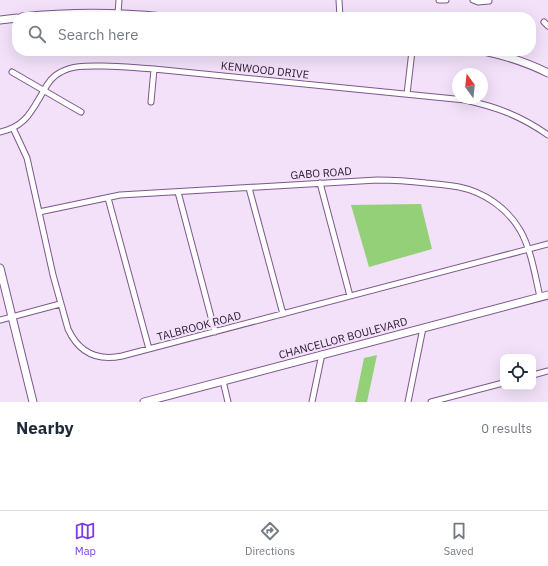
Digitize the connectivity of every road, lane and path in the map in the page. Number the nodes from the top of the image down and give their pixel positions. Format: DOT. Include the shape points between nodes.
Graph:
graph roads {
  1 [pos="119,0"];
  2 [pos="339,0"];
  3 [pos="439,0"];
  4 [pos="446,0"];
  5 [pos="473,0"];
  6 [pos="489,1"];
  7 [pos="118,12"];
  8 [pos="340,12"];
  9 [pos="12,19"];
  10 [pos="0,20"];
  11 [pos="411,56"];
  12 [pos="503,56"];
  13 [pos="154,69"];
  14 [pos="12,72"];
  15 [pos="548,73"];
  16 [pos="44,90"];
  17 [pos="407,94"];
  18 [pos="151,102"];
  19 [pos="81,112"];
  20 [pos="13,128"];
  21 [pos="0,132"];
  22 [pos="548,135"];
  23 [pos="320,183"];
  24 [pos="249,188"];
  25 [pos="178,192"];
  26 [pos="108,198"];
  27 [pos="39,212"];
  28 [pos="548,244"];
  29 [pos="528,249"];
  30 [pos="0,268"];
  31 [pos="548,295"];
  32 [pos="350,296"];
  33 [pos="540,297"];
  34 [pos="60,304"];
  35 [pos="282,314"];
  36 [pos="12,317"];
  37 [pos="0,320"];
  38 [pos="423,328"];
  39 [pos="215,332"];
  40 [pos="149,349"];
  41 [pos="322,354"];
  42 [pos="548,371"];
  43 [pos="536,374"];
  44 [pos="223,381"];
  45 [pos="500,384"];
  46 [pos="156,400"];
  47 [pos="33,402"];
  48 [pos="144,402"];
  49 [pos="228,402"];
  50 [pos="312,402"];
  51 [pos="408,402"];
  52 [pos="431,402"];
  1 -- 7 [label="street"];
  2 -- 8 [label="street"];
  3 -- 4 [label="street"];
  5 -- 6 [label="street"];
  9 -- 10 [label="street"];
  11 -- 17 [label="street"];
  12 -- 15 [label="street"];
  13 -- 16 [label="street, KENWOOD DRIVE" via="122,66 75,67 57,74"];
  13 -- 17 [label="street, KENWOOD DRIVE"];
  13 -- 18 [label="street"];
  14 -- 16 [label="street"];
  16 -- 19 [label="street"];
  16 -- 20 [label="street, KENWOOD DRIVE" via="28,116"];
  17 -- 22 [label="street, KENWOOD DRIVE" via="484,104 522,118"];
  20 -- 21 [label="street, KENWOOD DRIVE"];
  20 -- 27 [label="street, TALBROOK ROAD" via="28,158"];
  23 -- 24 [label="street, GABO ROAD"];
  23 -- 29 [label="street, GABO ROAD" via="391,180 468,189 489,199 506,212 520,230"];
  23 -- 32 [label="street"];
  24 -- 25 [label="street, GABO ROAD"];
  24 -- 35 [label="street"];
  25 -- 26 [label="street, GABO ROAD"];
  25 -- 39 [label="street"];
  26 -- 27 [label="street, GABO ROAD"];
  26 -- 40 [label="street"];
  27 -- 34 [label="street, TALBROOK ROAD"];
  28 -- 29 [label="street, TALBROOK ROAD"];
  29 -- 32 [label="street, TALBROOK ROAD"];
  29 -- 33 [label="street, GABO ROAD"];
  30 -- 36 [label="street"];
  31 -- 33 [label="street, CHANCELLOR BOULEVARD"];
  32 -- 35 [label="street, TALBROOK ROAD"];
  33 -- 38 [label="street, CHANCELLOR BOULEVARD"];
  34 -- 36 [label="street"];
  34 -- 40 [label="street, TALBROOK ROAD" via="70,335 78,345 90,353 113,358"];
  35 -- 39 [label="street, TALBROOK ROAD"];
  36 -- 37 [label="street"];
  36 -- 47 [label="street"];
  38 -- 41 [label="street, CHANCELLOR BOULEVARD"];
  38 -- 51 [label="street"];
  39 -- 40 [label="street, TALBROOK ROAD"];
  41 -- 44 [label="street, CHANCELLOR BOULEVARD"];
  41 -- 50 [label="street"];
  42 -- 43 [label="street"];
  44 -- 46 [label="street, CHANCELLOR BOULEVARD"];
  44 -- 49 [label="street"];
  45 -- 52 [label="street"];
  46 -- 48 [label="street, CHANCELLOR BOULEVARD"];
}
